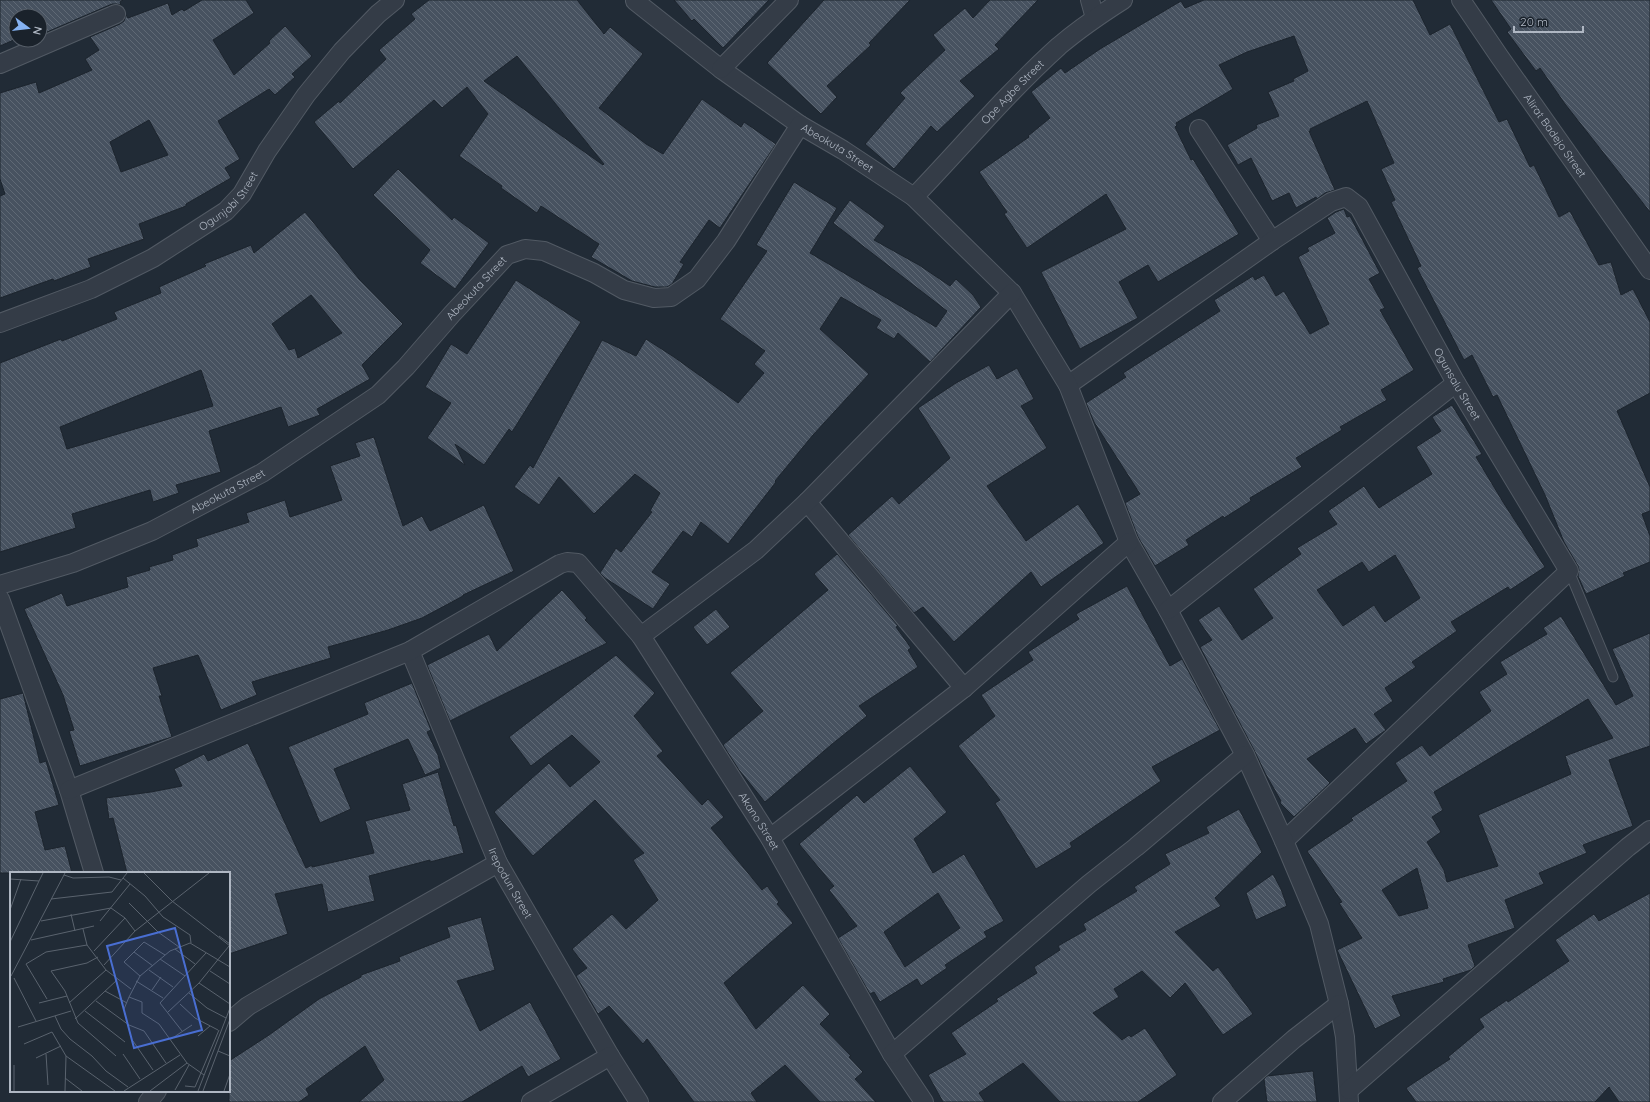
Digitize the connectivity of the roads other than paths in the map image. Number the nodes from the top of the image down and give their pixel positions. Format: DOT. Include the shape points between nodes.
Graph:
graph roads {
  1 [pos="395,0"];
  2 [pos="789,0"];
  3 [pos="1090,0"];
  4 [pos="1123,0"];
  5 [pos="1461,0"];
  6 [pos="635,2"];
  7 [pos="116,14"];
  8 [pos="1096,18"];
  9 [pos="0,64"];
  10 [pos="721,69"];
  11 [pos="800,126"];
  12 [pos="1199,129"];
  13 [pos="914,197"];
  14 [pos="1272,241"];
  15 [pos="1650,270"];
  16 [pos="1012,293"];
  17 [pos="0,323"];
  18 [pos="1456,383"];
  19 [pos="1068,385"];
  20 [pos="807,502"];
  21 [pos="1129,542"];
  22 [pos="1569,571"];
  23 [pos="0,585"];
  24 [pos="0,599"];
  25 [pos="1168,610"];
  26 [pos="641,636"];
  27 [pos="410,651"];
  28 [pos="1613,677"];
  29 [pos="964,688"];
  30 [pos="1245,756"];
  31 [pos="69,790"];
  32 [pos="1650,830"];
  33 [pos="770,838"];
  34 [pos="1284,841"];
  35 [pos="498,863"];
  36 [pos="94,872"];
  37 [pos="1339,1004"];
  38 [pos="230,1021"];
  39 [pos="892,1054"];
  40 [pos="610,1056"];
  41 [pos="156,1092"];
  42 [pos="1349,1096"];
  43 [pos="148,1102"];
  44 [pos="531,1102"];
  45 [pos="639,1102"];
  46 [pos="924,1102"];
  47 [pos="1222,1102"];
  1 -- 17 [label="street, Ogunjobi Street" via="342,51 306,94 267,151 242,194 226,211 153,258 91,289"];
  2 -- 10 [label="street"];
  3 -- 8 [label="street"];
  4 -- 8 [label="street, Ope Agbe Street"];
  5 -- 15 [label="street, Alirat Badejo Street"];
  6 -- 10 [label="street"];
  7 -- 9 [label="street"];
  8 -- 13 [label="street, Ope Agbe Street" via="1060,46 1032,73"];
  10 -- 11 [label="street"];
  11 -- 13 [label="street, Abeokuta Street" via="843,150"];
  11 -- 23 [label="street, Abeokuta Street" via="726,241 697,279 671,297 654,298 624,290 594,273 544,251 525,249 507,255 406,368 378,395 262,474 152,531 73,562"];
  12 -- 14 [label="street"];
  13 -- 16 [label="street, Abeokuta Street"];
  14 -- 18 [label="street, Ogunsalu Street" via="1331,202 1346,197 1359,207"];
  14 -- 19 [label="street"];
  16 -- 19 [label="street, Abeokuta Street"];
  16 -- 20 [label="street"];
  18 -- 22 [label="street, Ogunsalu Street"];
  18 -- 25 [label="street"];
  19 -- 21 [label="street, Abeokuta Street"];
  20 -- 26 [label="street" via="756,550"];
  20 -- 29 [label="street"];
  21 -- 25 [label="street, Abeokuta Street"];
  21 -- 29 [label="street"];
  22 -- 28 [label="lane"];
  22 -- 34 [label="street"];
  24 -- 31 [label="street"];
  25 -- 30 [label="street, Abeokuta Street"];
  26 -- 27 [label="street, Akano Street" via="578,563 567,562"];
  26 -- 33 [label="street, Akano Street"];
  27 -- 31 [label="street"];
  27 -- 35 [label="street, Irepodun Street"];
  29 -- 33 [label="street"];
  30 -- 34 [label="street, Abeokuta Street"];
  30 -- 39 [label="street" via="1089,884"];
  31 -- 36 [label="street"];
  32 -- 42 [label="street"];
  33 -- 39 [label="street, Akano Street"];
  34 -- 37 [label="street, Abeokuta Street" via="1319,924"];
  35 -- 38 [label="street" via="248,1006"];
  35 -- 40 [label="street, Irepodun Street"];
  37 -- 42 [label="street, Abeokuta Street" via="1345,1037"];
  37 -- 47 [label="street" via="1294,1039"];
  39 -- 46 [label="street, Akano Street"];
  40 -- 44 [label="street"];
  40 -- 45 [label="street, Irepodun Street"];
  41 -- 43 [label="street"];
}
